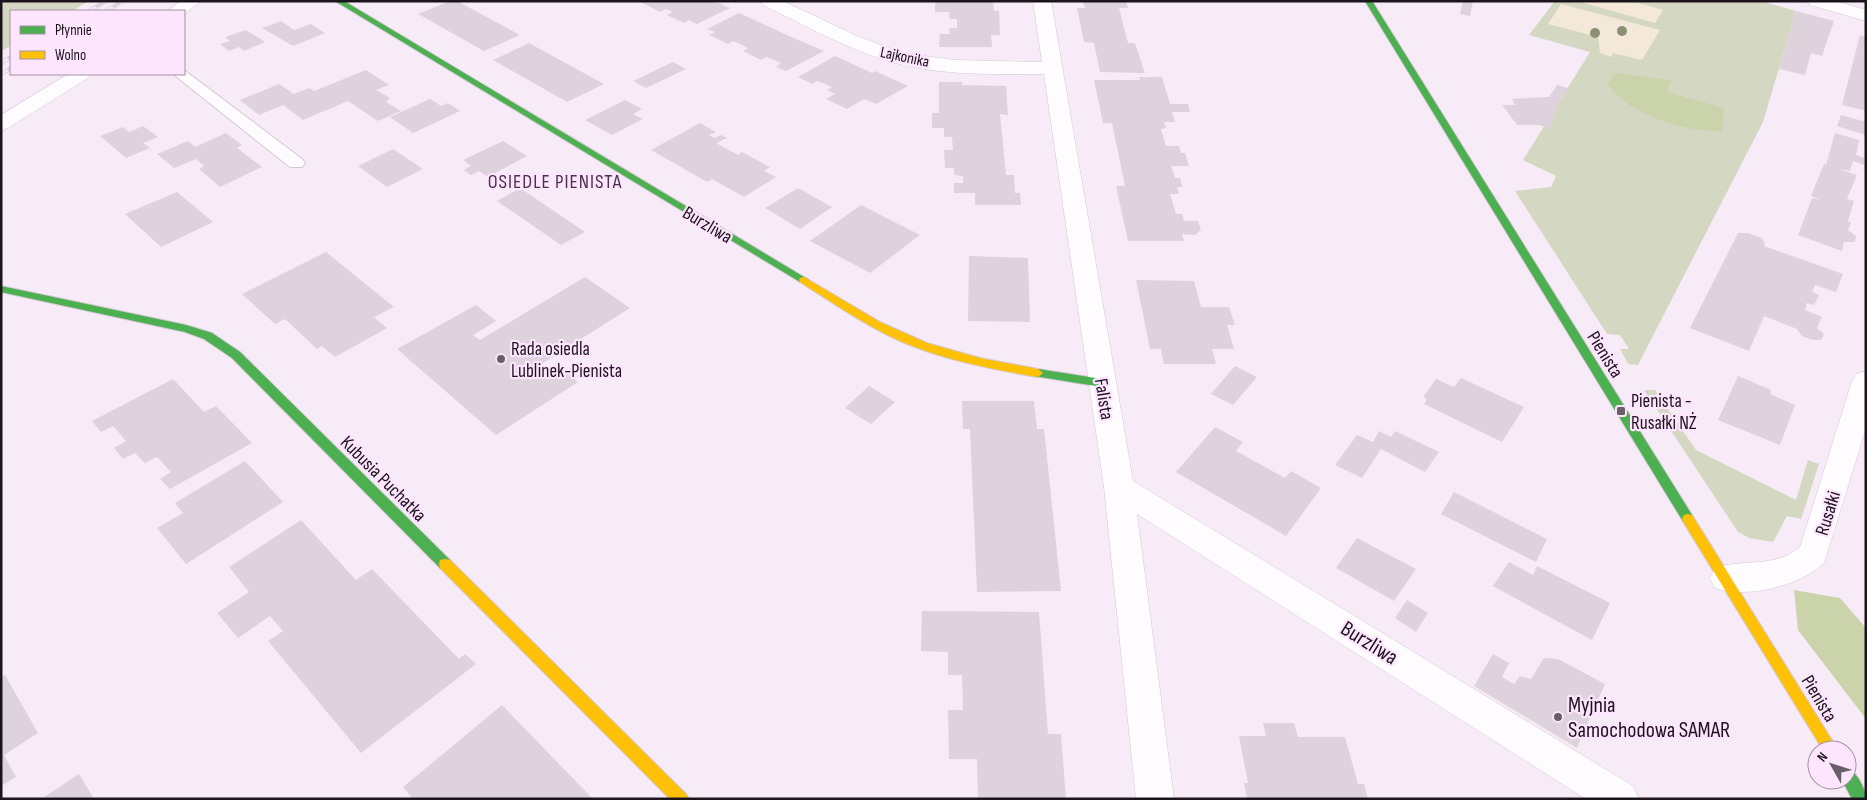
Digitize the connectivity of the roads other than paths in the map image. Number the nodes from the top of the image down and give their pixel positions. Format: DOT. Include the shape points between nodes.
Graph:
graph roads {
  1 [pos="192,1"];
  2 [pos="769,1"];
  3 [pos="1042,1"];
  4 [pos="1368,1"];
  5 [pos="1816,1"];
  6 [pos="340,2"];
  7 [pos="178,10"];
  8 [pos="1866,16"];
  9 [pos="1052,68"];
  10 [pos="79,75"];
  11 [pos="182,75"];
  12 [pos="1,124"];
  13 [pos="296,163"];
  14 [pos="1,289"];
  15 [pos="1866,381"];
  16 [pos="1102,383"];
  17 [pos="1119,487"];
  18 [pos="1726,578"];
  19 [pos="1826,740"];
  20 [pos="681,799"];
  21 [pos="1156,799"];
  22 [pos="1620,799"];
  1 -- 7 [label="street"];
  2 -- 9 [label="street, Lajkonika" via="900,58 990,68"];
  3 -- 9 [label="street, Falista"];
  4 -- 18 [label="street, Pienista"];
  5 -- 8 [label="street"];
  6 -- 16 [label="street, Burzliwa" via="915,344 1018,370"];
  9 -- 16 [label="street, Falista"];
  10 -- 12 [label="street"];
  11 -- 13 [label="lane"];
  14 -- 20 [label="street, Kubusia Puchatka" via="186,329 208,336 236,355"];
  15 -- 18 [label="street, Rusałki" via="1814,554 1794,570"];
  16 -- 17 [label="street, Falista"];
  17 -- 21 [label="street, Falista"];
  17 -- 22 [label="street, Burzliwa"];
  18 -- 19 [label="street, Pienista"];
}
